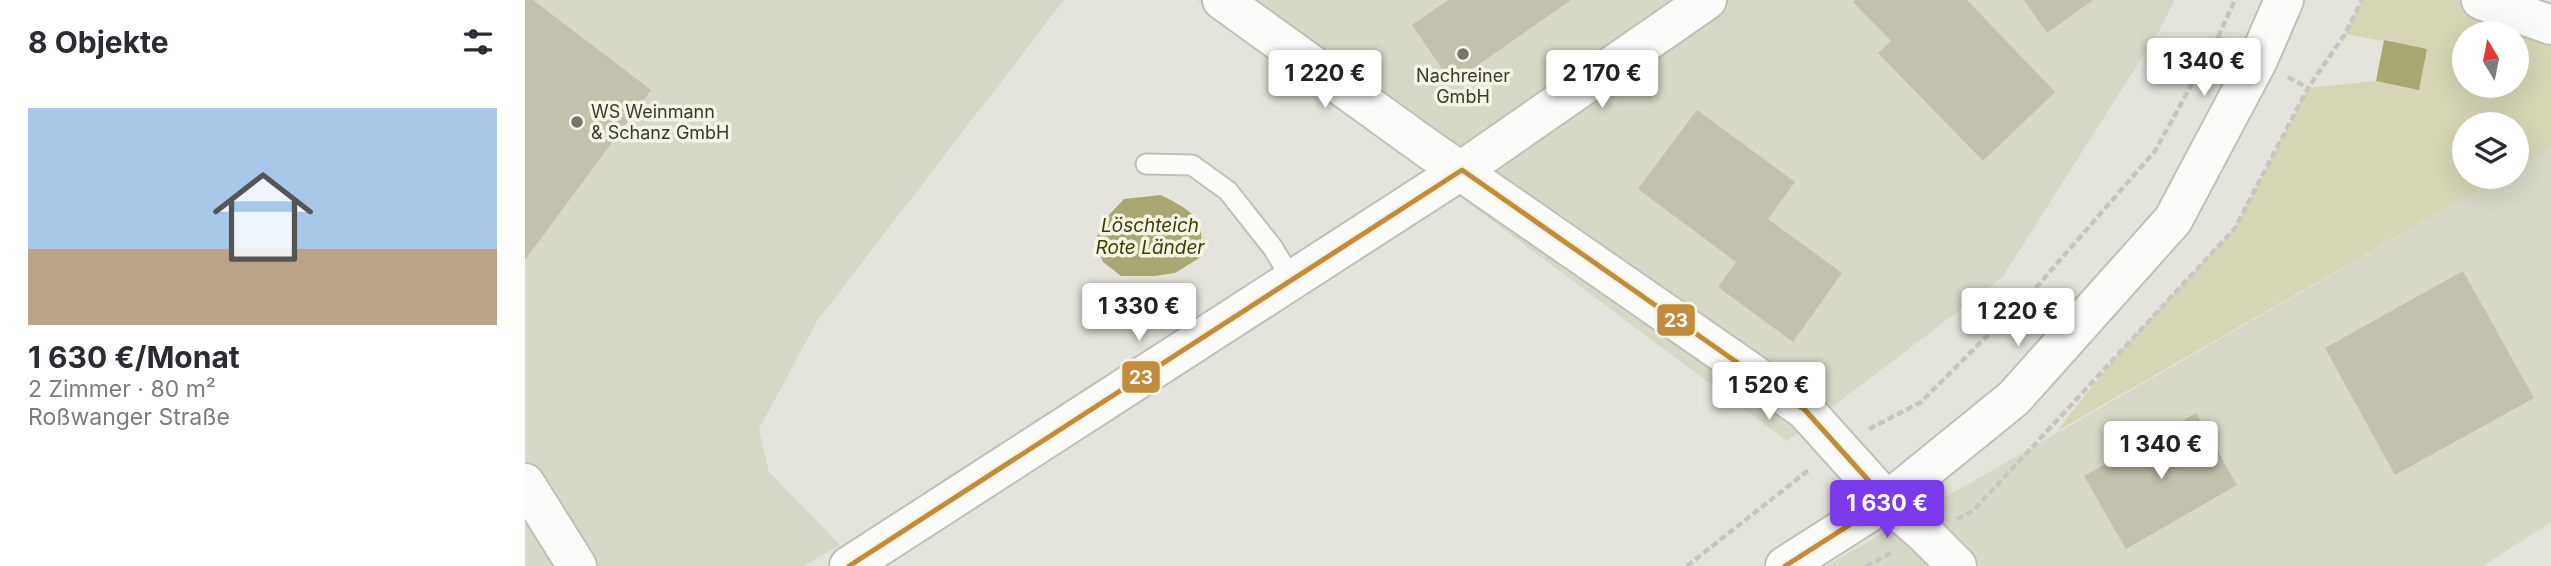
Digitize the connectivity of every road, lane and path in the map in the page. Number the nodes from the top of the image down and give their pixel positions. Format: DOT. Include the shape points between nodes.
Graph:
graph roads {
  1 [pos="1222,0"];
  2 [pos="1707,0"];
  3 [pos="2235,0"];
  4 [pos="2284,0"];
  5 [pos="2362,0"];
  6 [pos="2481,0"];
  7 [pos="2551,26"];
  8 [pos="2218,37"];
  9 [pos="2258,60"];
  10 [pos="2308,88"];
  11 [pos="1146,164"];
  12 [pos="1462,170"];
  13 [pos="1292,280"];
  14 [pos="1838,446"];
  15 [pos="525,483"];
  16 [pos="1887,501"];
  17 [pos="1926,535"];
  18 [pos="577,566"];
  19 [pos="849,566"];
  20 [pos="1687,566"];
  21 [pos="1785,566"];
  22 [pos="1957,566"];
  1 -- 12 [label="street"];
  2 -- 12 [label="street"];
  3 -- 8 [label="path"];
  4 -- 9 [label="street"];
  5 -- 10 [label="path"];
  6 -- 7 [label="street"];
  8 -- 9 [label="path"];
  8 -- 14 [label="path" via="2155,151 2040,283 1921,402"];
  9 -- 10 [label="path"];
  9 -- 16 [label="street" via="2173,220 2014,398"];
  10 -- 17 [label="path" via="2235,228 1973,511"];
  11 -- 13 [label="lane" via="1192,165 1228,191"];
  12 -- 13 [label="street"];
  12 -- 14 [label="street" via="1805,410"];
  13 -- 19 [label="street"];
  14 -- 16 [label="street"];
  14 -- 20 [label="path"];
  15 -- 18 [label="street"];
  16 -- 17 [label="street"];
  16 -- 21 [label="street"];
  17 -- 22 [label="street"];
}
